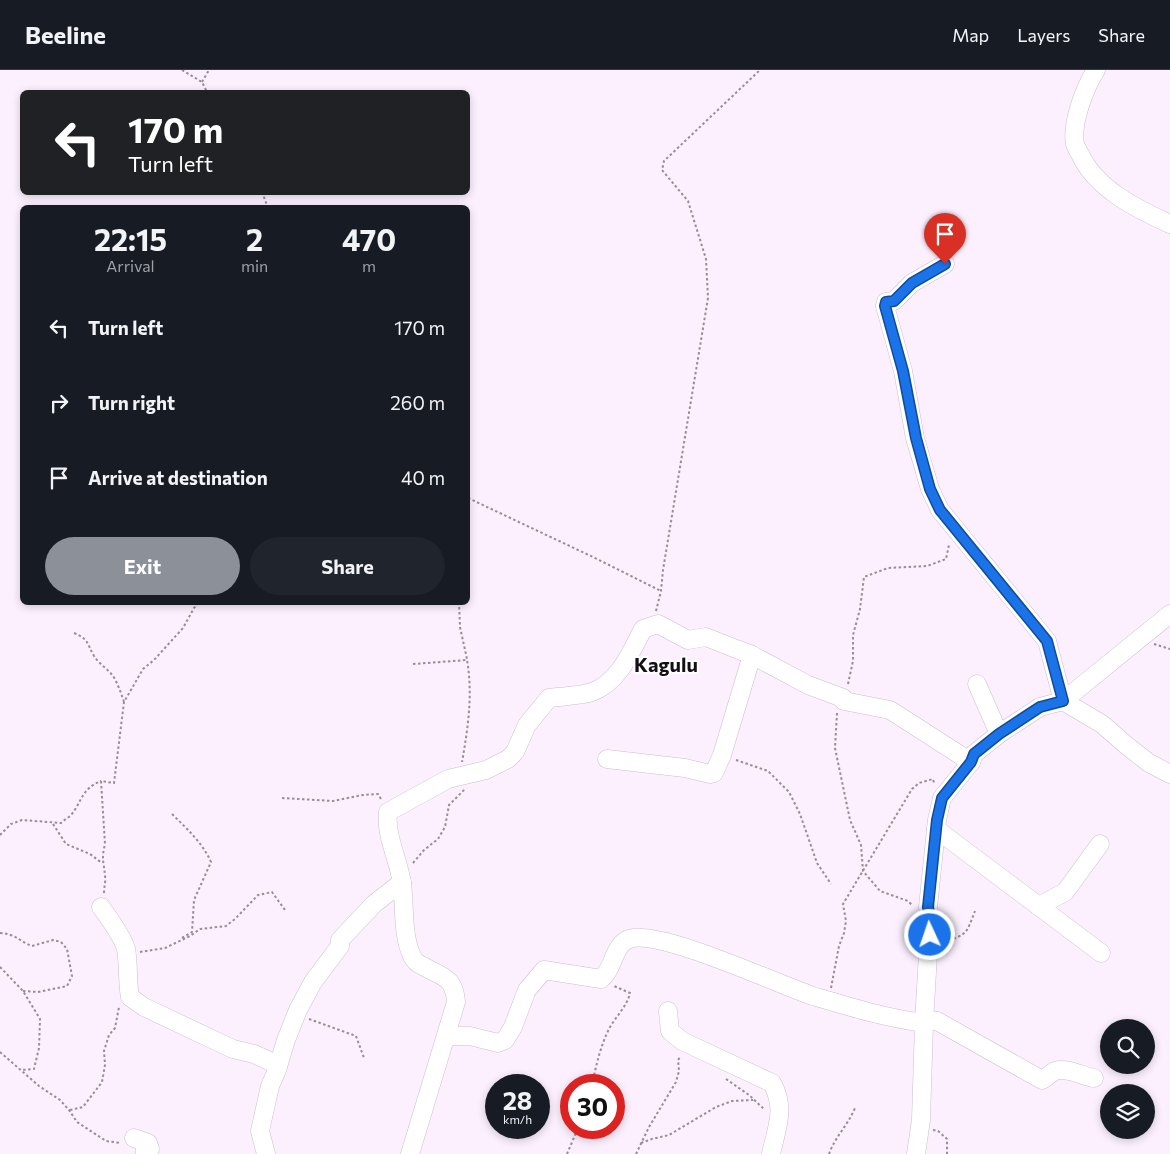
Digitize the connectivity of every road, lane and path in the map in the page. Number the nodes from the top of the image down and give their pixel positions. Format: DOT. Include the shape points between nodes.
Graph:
graph roads {
  1 [pos="182,70"];
  2 [pos="209,70"];
  3 [pos="760,70"];
  4 [pos="1096,70"];
  5 [pos="202,82"];
  6 [pos="205,90"];
  7 [pos="1170,224"];
  8 [pos="945,264"];
  9 [pos="470,499"];
  10 [pos="949,542"];
  11 [pos="661,591"];
  12 [pos="197,605"];
  13 [pos="459,605"];
  14 [pos="1170,614"];
  15 [pos="653,625"];
  16 [pos="74,633"];
  17 [pos="752,655"];
  18 [pos="467,660"];
  19 [pos="413,664"];
  20 [pos="977,684"];
  21 [pos="1063,701"];
  22 [pos="124,702"];
  23 [pos="840,705"];
  24 [pos="999,734"];
  25 [pos="722,755"];
  26 [pos="607,759"];
  27 [pos="971,762"];
  28 [pos="1170,774"];
  29 [pos="465,775"];
  30 [pos="101,781"];
  31 [pos="282,798"];
  32 [pos="942,798"];
  33 [pos="388,812"];
  34 [pos="172,814"];
  35 [pos="53,823"];
  36 [pos="936,829"];
  37 [pos="0,834"];
  38 [pos="1100,844"];
  39 [pos="102,863"];
  40 [pos="863,871"];
  41 [pos="402,882"];
  42 [pos="831,884"];
  43 [pos="1039,906"];
  44 [pos="101,907"];
  45 [pos="285,910"];
  46 [pos="975,910"];
  47 [pos="930,920"];
  48 [pos="0,933"];
  49 [pos="944,942"];
  50 [pos="170,945"];
  51 [pos="126,949"];
  52 [pos="1100,953"];
  53 [pos="0,966"];
  54 [pos="598,980"];
  55 [pos="23,991"];
  56 [pos="130,997"];
  57 [pos="829,1000"];
  58 [pos="668,1011"];
  59 [pos="293,1022"];
  60 [pos="924,1023"];
  61 [pos="447,1036"];
  62 [pos="682,1041"];
  63 [pos="0,1052"];
  64 [pos="364,1058"];
  65 [pos="278,1065"];
  66 [pos="21,1070"];
  67 [pos="594,1074"];
  68 [pos="721,1074"];
  69 [pos="1094,1078"];
  70 [pos="754,1100"];
  71 [pos="855,1108"];
  72 [pos="69,1110"];
  73 [pos="778,1122"];
  74 [pos="573,1139"];
  75 [pos="641,1144"];
  76 [pos="141,1146"];
  77 [pos="917,1146"];
  78 [pos="266,1154"];
  79 [pos="410,1154"];
  80 [pos="567,1154"];
  81 [pos="636,1154"];
  82 [pos="772,1154"];
  83 [pos="829,1154"];
  84 [pos="947,1154"];
  1 -- 5 [label="path"];
  2 -- 5 [label="path"];
  3 -- 11 [label="path" via="664,161 662,170 688,201 706,259 708,298"];
  4 -- 7 [label="street" via="1082,98 1076,120 1075,144 1086,168 1127,201"];
  5 -- 6 [label="path"];
  8 -- 21 [label="street" via="912,283 885,306 903,371 916,438 930,489 940,510 1047,641"];
  9 -- 11 [label="path"];
  10 -- 23 [label="path" via="946,559 927,566 888,568 864,577 853,635 853,661"];
  11 -- 15 [label="path"];
  12 -- 22 [label="path" via="183,628 143,669"];
  13 -- 18 [label="path"];
  14 -- 21 [label="street"];
  15 -- 17 [label="street" via="658,624 688,640 706,637"];
  15 -- 29 [label="street" via="643,629 625,664 606,684 591,692 550,698 527,725 515,752 486,770"];
  16 -- 22 [label="path" via="89,643 94,656 113,676"];
  17 -- 23 [label="street" via="843,698"];
  17 -- 25 [label="street"];
  18 -- 19 [label="path"];
  18 -- 29 [label="path" via="470,676"];
  20 -- 24 [label="street"];
  21 -- 24 [label="street" via="1040,707"];
  21 -- 28 [label="street" via="1102,724 1149,763"];
  22 -- 30 [label="path" via="114,783"];
  23 -- 27 [label="street" via="890,710"];
  23 -- 40 [label="path" via="835,748 850,820 861,845"];
  24 -- 27 [label="street" via="974,754"];
  25 -- 26 [label="street" via="715,772 710,774"];
  25 -- 42 [label="path" via="768,771 789,792 817,863"];
  27 -- 32 [label="street"];
  29 -- 33 [label="street" via="448,779"];
  29 -- 41 [label="path" via="466,787 449,806 438,839 411,865"];
  30 -- 35 [label="path" via="82,795 72,814 61,823"];
  30 -- 39 [label="path" via="105,844"];
  31 -- 33 [label="path" via="333,801 378,794"];
  32 -- 36 [label="street"];
  32 -- 40 [label="path" via="933,779 912,789"];
  33 -- 41 [label="street" via="389,830"];
  34 -- 50 [label="path" via="193,834 211,862 194,900 192,932"];
  35 -- 37 [label="path" via="22,820 11,824"];
  35 -- 39 [label="path" via="66,844"];
  36 -- 43 [label="street"];
  36 -- 47 [label="street" via="928,907"];
  38 -- 43 [label="street" via="1065,892"];
  39 -- 44 [label="path" via="106,878"];
  40 -- 47 [label="path" via="880,891 908,901"];
  40 -- 57 [label="path" via="843,904 846,921"];
  41 -- 59 [label="street" via="374,904 340,940 340,946 313,982"];
  41 -- 61 [label="street" via="412,957 449,980 455,989 456,1002"];
  43 -- 52 [label="street"];
  44 -- 51 [label="street" via="122,937"];
  45 -- 50 [label="path" via="272,892 258,895 226,926 200,929"];
  46 -- 49 [label="path" via="966,933"];
  47 -- 60 [label="street"];
  48 -- 55 [label="path" via="11,934 32,946 53,940 61,942 66,949 72,976 67,986 38,992"];
  50 -- 51 [label="path" via="141,952"];
  51 -- 56 [label="street"];
  53 -- 55 [label="path"];
  54 -- 57 [label="street" via="607,974 625,941 646,939 735,964"];
  54 -- 61 [label="street" via="544,970 528,990 504,1040 498,1043 470,1036"];
  54 -- 67 [label="path" via="630,993 607,1033"];
  55 -- 66 [label="path" via="40,1019 40,1048 34,1069"];
  56 -- 65 [label="street" via="144,1007 233,1049"];
  56 -- 72 [label="path" via="122,996 115,1028 104,1051 102,1082 83,1106"];
  57 -- 60 [label="street" via="895,1019"];
  58 -- 62 [label="street" via="670,1030"];
  59 -- 64 [label="path" via="306,1018 356,1036"];
  59 -- 65 [label="street"];
  60 -- 69 [label="street" via="936,1021 1042,1080 1056,1071 1070,1070 1080,1076"];
  60 -- 77 [label="street" via="921,1120"];
  61 -- 79 [label="street"];
  62 -- 73 [label="street" via="772,1083 779,1095"];
  62 -- 75 [label="path" via="684,1052 678,1060 676,1082"];
  63 -- 66 [label="path"];
  65 -- 78 [label="street" via="260,1132"];
  66 -- 72 [label="path"];
  68 -- 70 [label="path"];
  70 -- 73 [label="path"];
  70 -- 75 [label="path" via="716,1106 669,1135"];
  71 -- 83 [label="path"];
  72 -- 76 [label="path" via="77,1122 106,1141"];
  73 -- 82 [label="street"];
  74 -- 80 [label="path"];
  75 -- 81 [label="path"];
  77 -- 84 [label="path" via="926,1128 938,1131 947,1140"];
}
